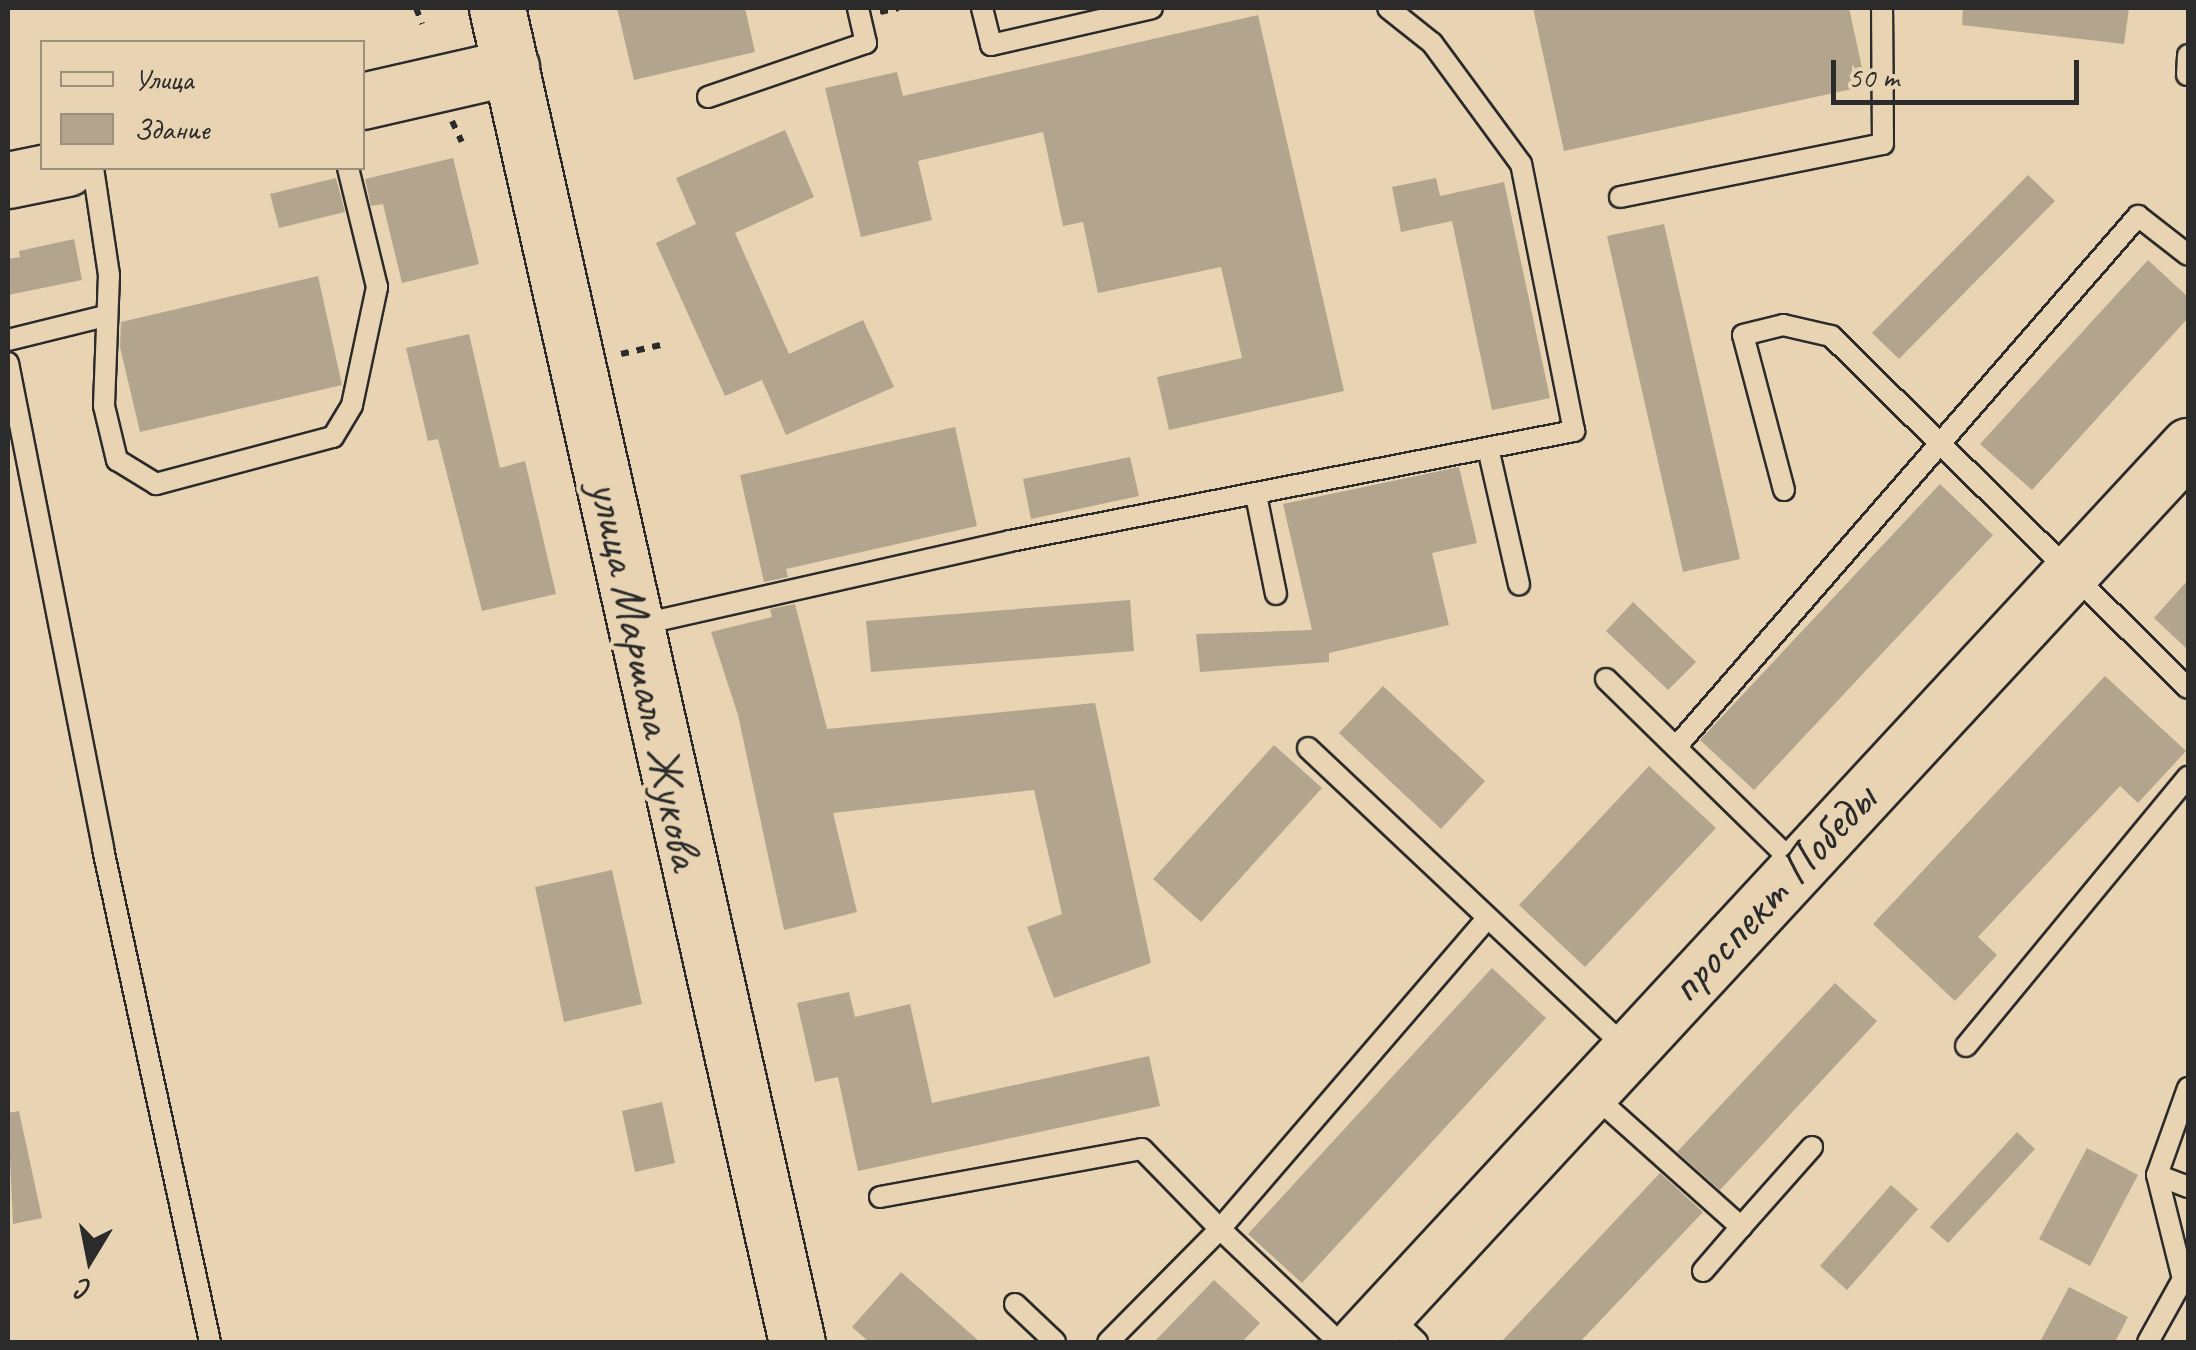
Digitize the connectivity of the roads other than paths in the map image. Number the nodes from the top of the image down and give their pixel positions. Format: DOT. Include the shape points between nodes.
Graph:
graph roads {
  1 [pos="497,8"];
  2 [pos="858,8"];
  3 [pos="982,8"];
  4 [pos="1152,8"];
  5 [pos="1388,8"];
  6 [pos="1882,8"];
  7 [pos="511,67"];
  8 [pos="708,96"];
  9 [pos="365,100"];
  10 [pos="56,170"];
  11 [pos="92,170"];
  12 [pos="348,170"];
  13 [pos="8,180"];
  14 [pos="1620,197"];
  15 [pos="2188,255"];
  16 [pos="105,316"];
  17 [pos="8,340"];
  18 [pos="8,363"];
  19 [pos="1940,446"];
  20 [pos="2188,446"];
  21 [pos="1488,448"];
  22 [pos="1784,490"];
  23 [pos="1256,495"];
  24 [pos="2068,574"];
  25 [pos="1519,585"];
  26 [pos="1276,594"];
  27 [pos="636,626"];
  28 [pos="1606,679"];
  29 [pos="2188,688"];
  30 [pos="1676,747"];
  31 [pos="1308,748"];
  32 [pos="2188,776"];
  33 [pos="1797,866"];
  34 [pos="1486,920"];
  35 [pos="1966,1046"];
  36 [pos="1627,1049"];
  37 [pos="2188,1088"];
  38 [pos="1588,1091"];
  39 [pos="1812,1147"];
  40 [pos="2156,1175"];
  41 [pos="2188,1187"];
  42 [pos="880,1197"];
  43 [pos="1742,1227"];
  44 [pos="1220,1229"];
  45 [pos="1702,1271"];
  46 [pos="1015,1304"];
  47 [pos="1387,1332"];
  48 [pos="210,1342"];
  49 [pos="797,1342"];
  50 [pos="1055,1342"];
  51 [pos="1108,1342"];
  52 [pos="1339,1342"];
  53 [pos="2148,1342"];
  1 -- 7 [label="main road, улица Маршала Жукова"];
  2 -- 8 [label="lane" via="866,43"];
  3 -- 4 [label="lane" via="990,45"];
  5 -- 21 [label="lane" via="1432,43 1521,164 1574,430"];
  6 -- 14 [label="lane" via="1883,144"];
  7 -- 9 [label="main road"];
  7 -- 27 [label="main road, улица Маршала Жукова"];
  10 -- 13 [label="main road"];
  11 -- 16 [label="lane" via="109,274"];
  12 -- 16 [label="lane" via="377,287 352,405 333,437 156,484 118,460 104,406"];
  15 -- 19 [label="lane" via="2138,216"];
  16 -- 17 [label="lane"];
  18 -- 48 [label="lane"];
  19 -- 22 [label="lane" via="1831,336 1783,325 1743,335"];
  19 -- 24 [label="lane"];
  19 -- 30 [label="lane"];
  20 -- 24 [label="main road, проспект Победы"];
  21 -- 23 [label="lane"];
  21 -- 25 [label="lane"];
  23 -- 26 [label="lane"];
  23 -- 27 [label="lane" via="1010,540"];
  24 -- 29 [label="lane"];
  24 -- 33 [label="main road, проспект Победы"];
  27 -- 49 [label="main road, улица Маршала Жукова"];
  28 -- 30 [label="lane"];
  30 -- 33 [label="lane"];
  31 -- 34 [label="lane"];
  32 -- 35 [label="lane"];
  33 -- 36 [label="main road, проспект Победы"];
  34 -- 36 [label="lane"];
  34 -- 44 [label="lane"];
  36 -- 38 [label="main road, проспект Победы"];
  37 -- 40 [label="lane"];
  38 -- 43 [label="lane"];
  38 -- 47 [label="main road, проспект Победы"];
  39 -- 43 [label="lane"];
  40 -- 41 [label="lane"];
  40 -- 53 [label="lane" via="2184,1278"];
  42 -- 44 [label="lane" via="1142,1148"];
  43 -- 45 [label="lane"];
  44 -- 51 [label="lane"];
  44 -- 52 [label="lane"];
  46 -- 50 [label="lane"];
}
